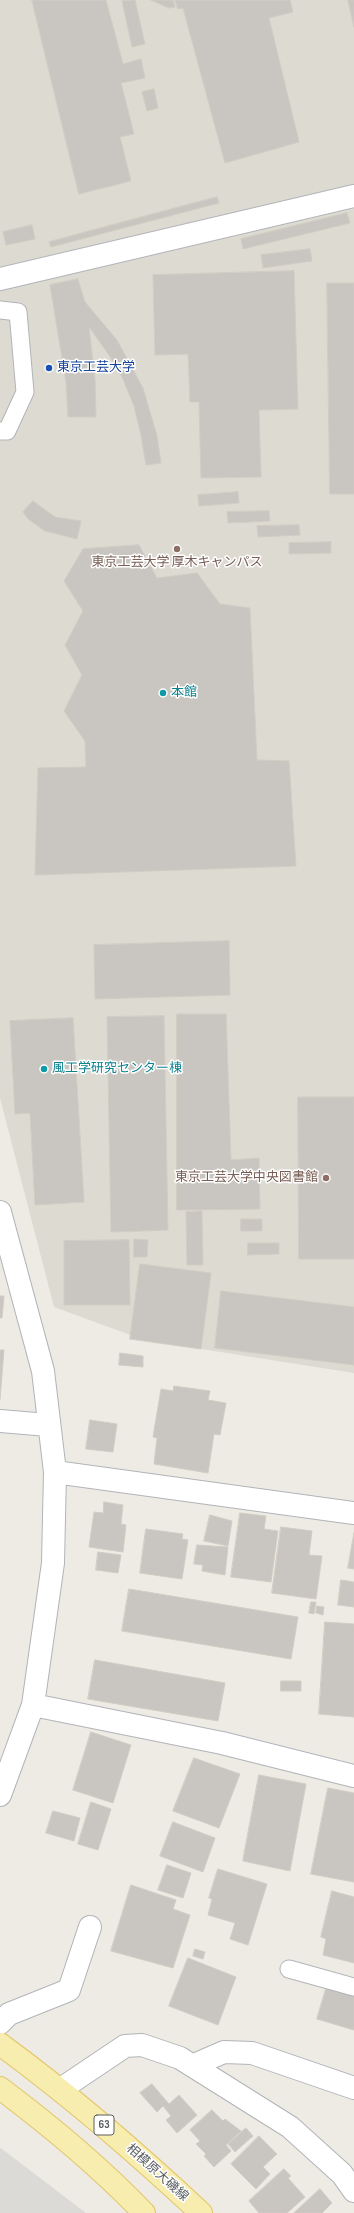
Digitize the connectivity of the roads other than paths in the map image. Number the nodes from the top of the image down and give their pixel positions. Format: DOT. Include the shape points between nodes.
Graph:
graph roads {
  1 [pos="354,196"];
  2 [pos="0,279"];
  3 [pos="0,310"];
  4 [pos="0,431"];
  5 [pos="0,1212"];
  6 [pos="0,1421"];
  7 [pos="48,1425"];
  8 [pos="55,1472"];
  9 [pos="354,1513"];
  10 [pos="33,1705"];
  11 [pos="354,1776"];
  12 [pos="0,1796"];
  13 [pos="90,1927"];
  14 [pos="289,1969"];
  15 [pos="354,1987"];
  16 [pos="0,2023"];
  17 [pos="0,2044"];
  18 [pos="194,2065"];
  19 [pos="0,2088"];
  20 [pos="354,2088"];
  21 [pos="61,2089"];
  22 [pos="354,2191"];
  23 [pos="144,2213"];
  24 [pos="201,2213"];
  1 -- 2 [label="street"];
  3 -- 4 [label="lane" via="18,312 25,392 7,431"];
  5 -- 7 [label="street" via="43,1371"];
  6 -- 7 [label="street"];
  7 -- 8 [label="street"];
  8 -- 9 [label="street"];
  8 -- 10 [label="street" via="53,1562"];
  10 -- 11 [label="street" via="222,1743"];
  10 -- 12 [label="street"];
  13 -- 16 [label="street" via="68,1990 9,2014"];
  14 -- 15 [label="lane"];
  17 -- 21 [label="main road, 相模原大磯線 / 63"];
  18 -- 20 [label="street" via="224,2052 252,2053"];
  18 -- 21 [label="street" via="142,2045 125,2046"];
  18 -- 22 [label="street" via="290,2127 342,2174"];
  19 -- 23 [label="main road" via="53,2127"];
  21 -- 24 [label="main road, 相模原大磯線 / 63" via="140,2156"];
}
